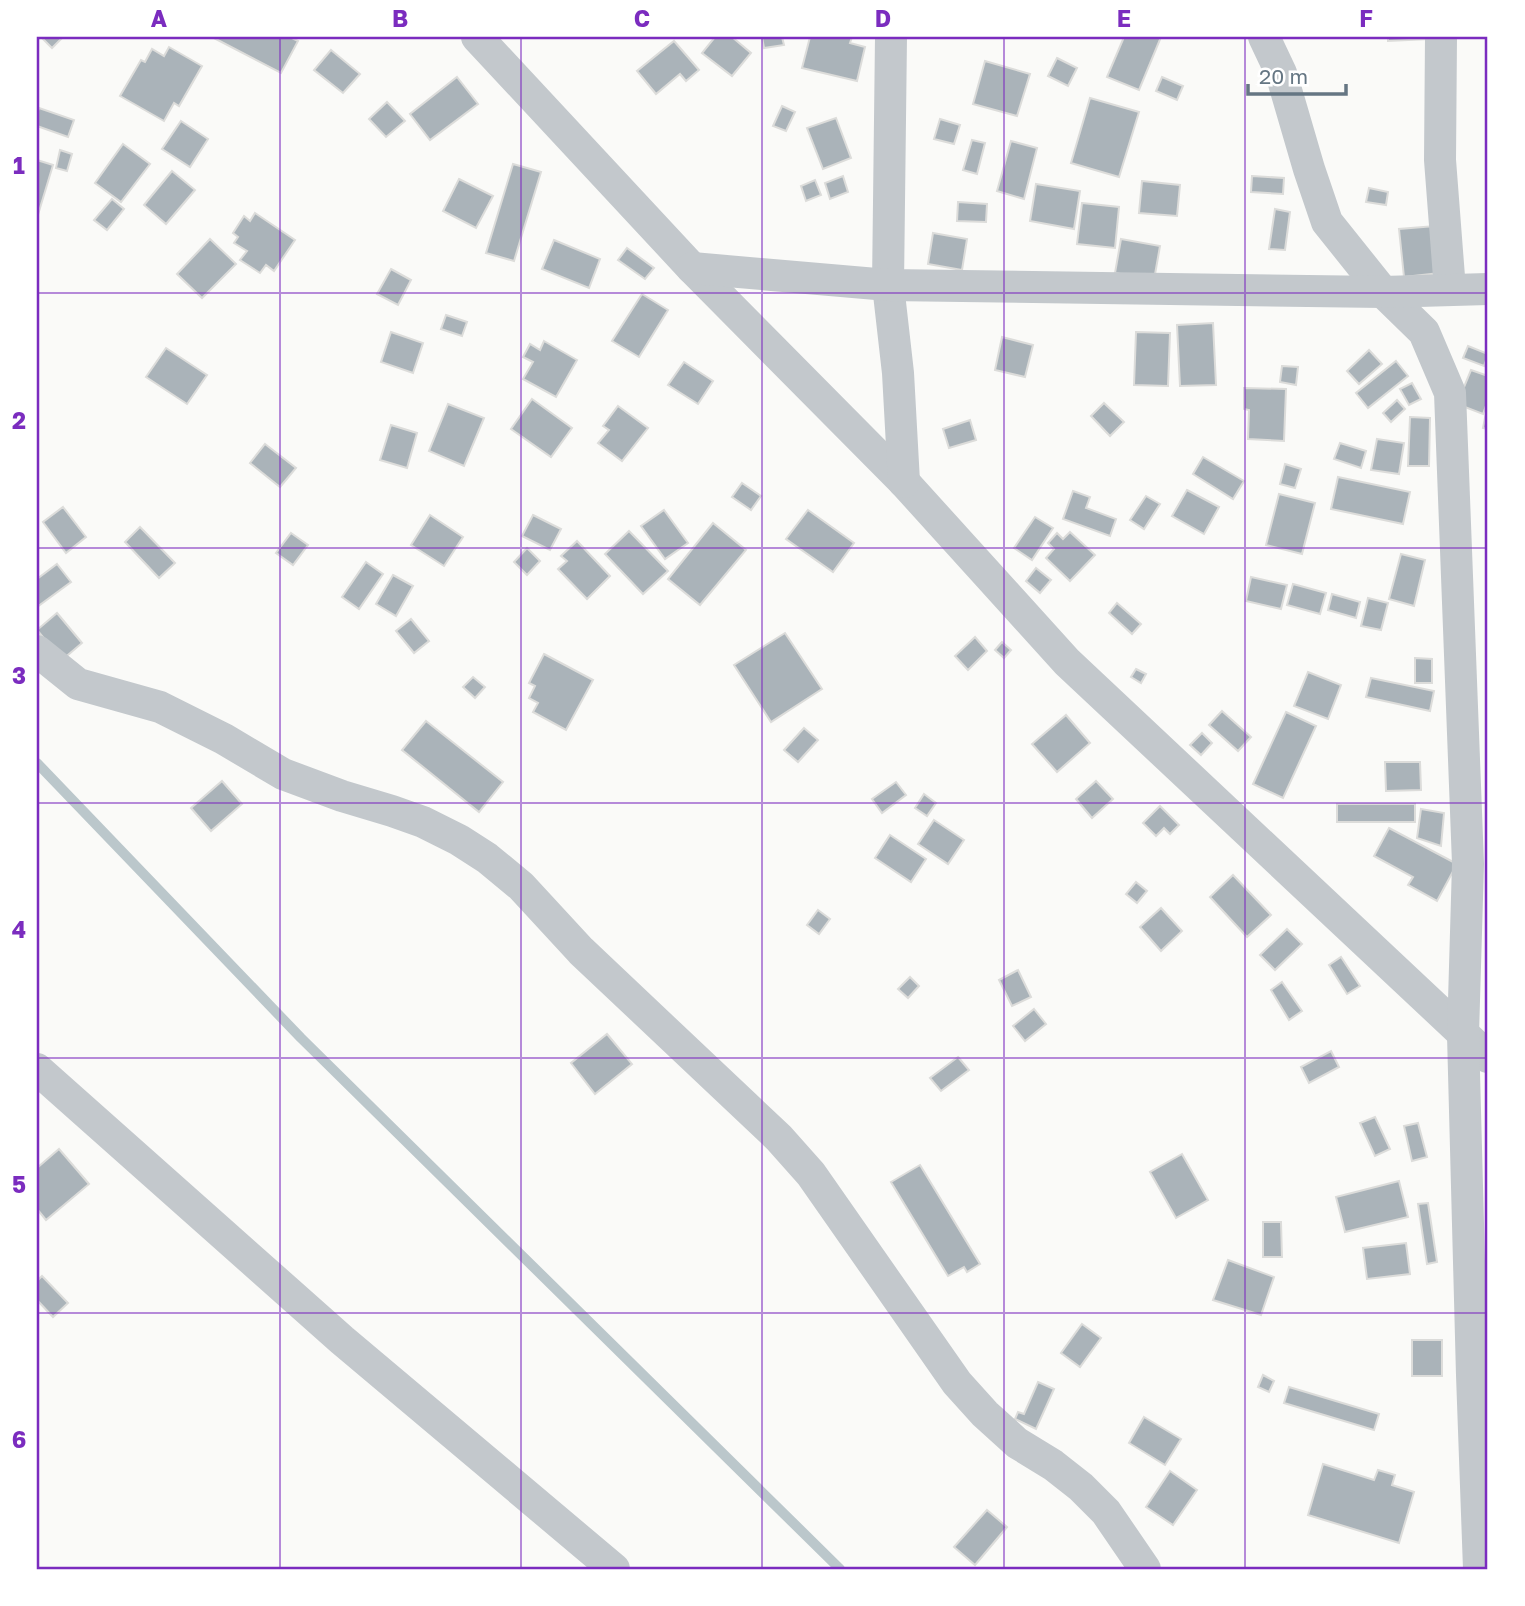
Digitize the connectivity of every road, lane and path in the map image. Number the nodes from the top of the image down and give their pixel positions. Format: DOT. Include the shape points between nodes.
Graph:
graph roads {
  1 [pos="477,37"];
  2 [pos="891,37"];
  3 [pos="1264,37"];
  4 [pos="1441,37"];
  5 [pos="692,268"];
  6 [pos="888,285"];
  7 [pos="1488,289"];
  8 [pos="1450,290"];
  9 [pos="1383,292"];
  10 [pos="904,482"];
  11 [pos="37,651"];
  12 [pos="1463,1035"];
  13 [pos="1488,1057"];
  14 [pos="37,1069"];
  15 [pos="614,1569"];
  16 [pos="1145,1569"];
  17 [pos="1479,1569"];
  1 -- 5 [label="street"];
  2 -- 6 [label="street"];
  3 -- 9 [label="street" via="1281,73 1327,222"];
  4 -- 8 [label="street" via="1440,160"];
  5 -- 6 [label="street"];
  5 -- 10 [label="street"];
  6 -- 9 [label="street"];
  6 -- 10 [label="street"];
  7 -- 8 [label="street"];
  8 -- 9 [label="street"];
  9 -- 12 [label="street" via="1424,332 1450,393 1468,864"];
  10 -- 12 [label="street" via="1066,662"];
  11 -- 16 [label="street" via="78,684 160,707 283,774 423,822 487,858 522,886 581,951 779,1138 811,1174 957,1383 1017,1443 1081,1487 1106,1512"];
  12 -- 13 [label="street"];
  12 -- 17 [label="street"];
  14 -- 15 [label="street" via="342,1340"];
}
